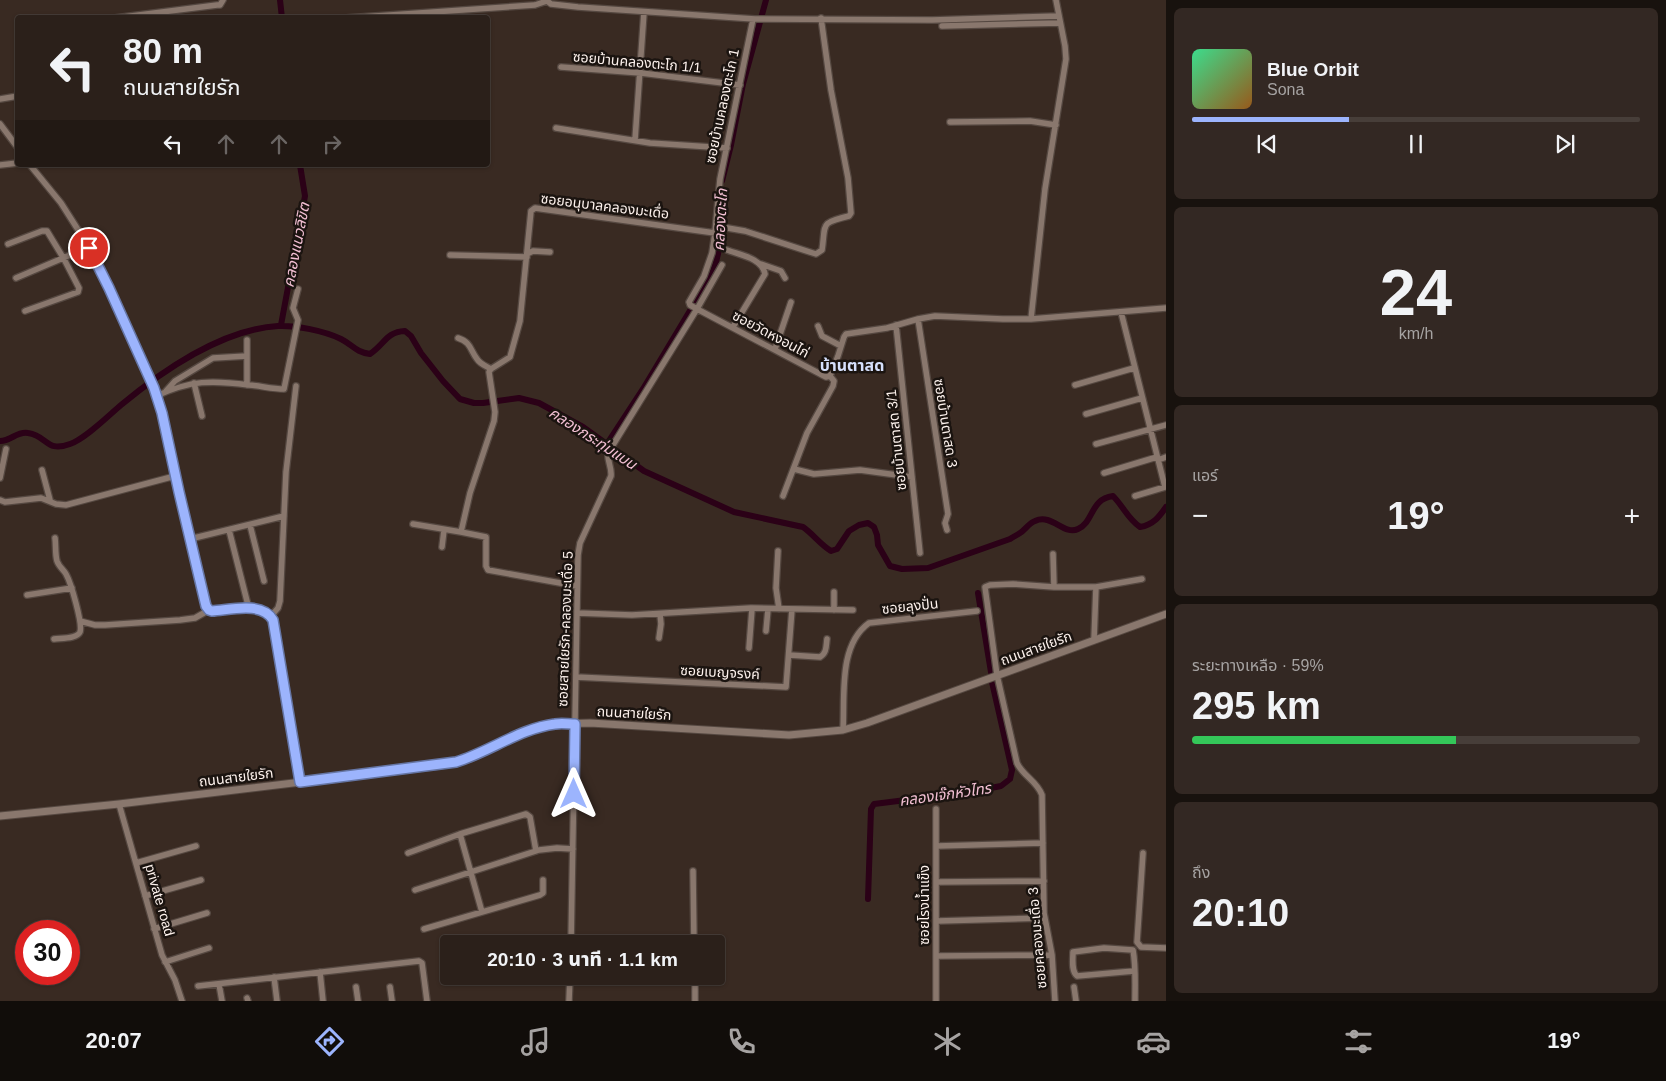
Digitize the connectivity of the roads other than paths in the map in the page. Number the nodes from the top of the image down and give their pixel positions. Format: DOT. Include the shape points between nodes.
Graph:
graph roads {
  1 [pos="224,0"];
  2 [pos="1056,0"];
  3 [pos="547,1"];
  4 [pos="644,12"];
  5 [pos="139,15"];
  6 [pos="390,15"];
  7 [pos="821,18"];
  8 [pos="754,19"];
  9 [pos="972,19"];
  10 [pos="1060,20"];
  11 [pos="942,26"];
  12 [pos="972,26"];
  13 [pos="561,67"];
  14 [pos="640,73"];
  15 [pos="740,85"];
  16 [pos="15,97"];
  17 [pos="0,100"];
  18 [pos="950,122"];
  19 [pos="0,124"];
  20 [pos="1056,125"];
  21 [pos="556,128"];
  22 [pos="635,140"];
  23 [pos="15,144"];
  24 [pos="727,148"];
  25 [pos="15,163"];
  26 [pos="0,165"];
  27 [pos="32,167"];
  28 [pos="716,228"];
  29 [pos="8,244"];
  30 [pos="89,248"];
  31 [pos="727,250"];
  32 [pos="550,252"];
  33 [pos="450,255"];
  34 [pos="527,255"];
  35 [pos="64,258"];
  36 [pos="761,264"];
  37 [pos="722,265"];
  38 [pos="16,278"];
  39 [pos="785,278"];
  40 [pos="298,289"];
  41 [pos="791,302"];
  42 [pos="694,307"];
  43 [pos="1166,308"];
  44 [pos="25,311"];
  45 [pos="1121,312"];
  46 [pos="918,319"];
  47 [pos="1032,319"];
  48 [pos="896,325"];
  49 [pos="818,326"];
  50 [pos="733,327"];
  51 [pos="458,338"];
  52 [pos="247,340"];
  53 [pos="841,346"];
  54 [pos="775,349"];
  55 [pos="247,356"];
  56 [pos="1134,368"];
  57 [pos="491,369"];
  58 [pos="830,376"];
  59 [pos="194,383"];
  60 [pos="247,384"];
  61 [pos="296,386"];
  62 [pos="1075,386"];
  63 [pos="166,391"];
  64 [pos="156,396"];
  65 [pos="1142,398"];
  66 [pos="1086,414"];
  67 [pos="202,416"];
  68 [pos="1166,425"];
  69 [pos="1150,430"];
  70 [pos="1096,444"];
  71 [pos="6,449"];
  72 [pos="1166,457"];
  73 [pos="1157,458"];
  74 [pos="794,469"];
  75 [pos="42,470"];
  76 [pos="1104,473"];
  77 [pos="175,476"];
  78 [pos="912,477"];
  79 [pos="0,478"];
  80 [pos="783,496"];
  81 [pos="1135,496"];
  82 [pos="0,500"];
  83 [pos="50,500"];
  84 [pos="284,516"];
  85 [pos="413,524"];
  86 [pos="250,525"];
  87 [pos="229,530"];
  88 [pos="444,530"];
  89 [pos="947,530"];
  90 [pos="462,532"];
  91 [pos="55,538"];
  92 [pos="190,539"];
  93 [pos="442,547"];
  94 [pos="778,551"];
  95 [pos="920,553"];
  96 [pos="1053,554"];
  97 [pos="1142,579"];
  98 [pos="264,581"];
  99 [pos="577,586"];
  100 [pos="1054,586"];
  101 [pos="1096,587"];
  102 [pos="72,588"];
  103 [pos="834,592"];
  104 [pos="27,596"];
  105 [pos="752,608"];
  106 [pos="249,609"];
  107 [pos="768,609"];
  108 [pos="779,609"];
  109 [pos="792,609"];
  110 [pos="209,610"];
  111 [pos="834,610"];
  112 [pos="852,610"];
  113 [pos="977,611"];
  114 [pos="577,613"];
  115 [pos="660,614"];
  116 [pos="1166,614"];
  117 [pos="271,616"];
  118 [pos="80,622"];
  119 [pos="766,631"];
  120 [pos="658,638"];
  121 [pos="54,639"];
  122 [pos="827,639"];
  123 [pos="1094,640"];
  124 [pos="749,648"];
  125 [pos="789,655"];
  126 [pos="996,675"];
  127 [pos="576,677"];
  128 [pos="575,724"];
  129 [pos="844,730"];
  130 [pos="300,782"];
  131 [pos="120,804"];
  132 [pos="936,808"];
  133 [pos="0,816"];
  134 [pos="460,834"];
  135 [pos="1043,843"];
  136 [pos="196,846"];
  137 [pos="937,846"];
  138 [pos="573,849"];
  139 [pos="536,851"];
  140 [pos="408,853"];
  141 [pos="1143,853"];
  142 [pos="136,863"];
  143 [pos="693,871"];
  144 [pos="472,872"];
  145 [pos="201,880"];
  146 [pos="543,880"];
  147 [pos="1044,881"];
  148 [pos="937,882"];
  149 [pos="415,890"];
  150 [pos="145,896"];
  151 [pos="482,912"];
  152 [pos="207,913"];
  153 [pos="1045,918"];
  154 [pos="937,921"];
  155 [pos="154,928"];
  156 [pos="424,930"];
  157 [pos="571,935"];
  158 [pos="694,935"];
  159 [pos="209,948"];
  160 [pos="1166,948"];
  161 [pos="1052,955"];
  162 [pos="937,956"];
  163 [pos="165,962"];
  164 [pos="1134,971"];
  165 [pos="320,972"];
  166 [pos="274,977"];
  167 [pos="219,984"];
  168 [pos="570,985"];
  169 [pos="694,985"];
  170 [pos="198,986"];
  171 [pos="356,987"];
  172 [pos="390,987"];
  173 [pos="1074,987"];
  174 [pos="182,1001"];
  175 [pos="222,1001"];
  176 [pos="277,1001"];
  177 [pos="323,1001"];
  178 [pos="358,1001"];
  179 [pos="392,1001"];
  180 [pos="427,1001"];
  181 [pos="569,1001"];
  182 [pos="695,1001"];
  183 [pos="936,1001"];
  184 [pos="1055,1001"];
  185 [pos="1076,1001"];
  186 [pos="1136,1001"];
  1 -- 5 [label="street" via="220,5"];
  2 -- 10 [label="street"];
  3 -- 4 [label="street" via="551,4"];
  3 -- 6 [label="street" via="536,5"];
  4 -- 8 [label="street"];
  4 -- 14 [label="street"];
  7 -- 8 [label="street"];
  7 -- 9 [label="street"];
  7 -- 28 [label="street" via="851,213 828,222 823,229 822,250 816,254 745,231 725,226"];
  8 -- 15 [label="street, ซอยบ้านคลองตะโก 1"];
  9 -- 10 [label="street"];
  9 -- 12 [label="street"];
  10 -- 12 [label="street"];
  10 -- 20 [label="street" via="1066,59"];
  11 -- 12 [label="street"];
  13 -- 14 [label="street, ซอยบ้านคลองตะโก 1/1"];
  14 -- 15 [label="street, ซอยบ้านคลองตะโก 1/1"];
  14 -- 22 [label="street"];
  15 -- 24 [label="street, ซอยบ้านคลองตะโก 1"];
  16 -- 17 [label="street"];
  18 -- 20 [label="street" via="1030,121"];
  19 -- 23 [label="street"];
  20 -- 47 [label="street" via="1045,189"];
  21 -- 22 [label="street"];
  22 -- 24 [label="street"];
  24 -- 28 [label="street, ซอยบ้านคลองตะโก 1" via="720,180"];
  25 -- 26 [label="street"];
  27 -- 30 [label="street" via="61,203"];
  28 -- 34 [label="street, ซอยอนุบาลคลองมะเดื่อ" via="535,208 530,214"];
  28 -- 42 [label="street, ซอยบ้านคลองตะโก 1" via="704,276 689,302"];
  29 -- 35 [label="street" via="46,231"];
  30 -- 35 [label="street"];
  30 -- 64 [label="street"];
  31 -- 36 [label="street"];
  32 -- 34 [label="street" via="533,251"];
  33 -- 34 [label="street"];
  34 -- 57 [label="street, ซอยอนุบาลคลองมะเดื่อ" via="514,347 510,357"];
  35 -- 38 [label="street"];
  35 -- 44 [label="street" via="78,292"];
  36 -- 39 [label="street" via="781,271"];
  36 -- 50 [label="street" via="765,274"];
  37 -- 42 [label="street"];
  40 -- 60 [label="street" via="293,308 298,320 284,389"];
  41 -- 54 [label="street"];
  42 -- 50 [label="street, ซอยวัดหงอนไก่"];
  42 -- 99 [label="street, ซอยสายใยรัก-คลองมะเดื่อ 5" via="608,453 611,476 580,543"];
  43 -- 45 [label="street"];
  45 -- 47 [label="street"];
  45 -- 56 [label="street"];
  46 -- 47 [label="street" via="950,316"];
  46 -- 48 [label="street"];
  46 -- 89 [label="street, ซอยบ้านตาสด 3" via="948,514"];
  48 -- 53 [label="street" via="846,334"];
  48 -- 78 [label="street, ซอยบ้านตาสด 3/1"];
  49 -- 53 [label="street" via="822,336"];
  50 -- 54 [label="street, ซอยวัดหงอนไก่"];
  51 -- 57 [label="street" via="471,346 476,359"];
  52 -- 55 [label="street"];
  53 -- 58 [label="street"];
  54 -- 58 [label="street, ซอยวัดหงอนไก่" via="826,377"];
  55 -- 60 [label="street"];
  55 -- 63 [label="street" via="213,358"];
  56 -- 62 [label="street"];
  56 -- 65 [label="street"];
  57 -- 90 [label="street" via="489,376 495,412 492,433 470,493"];
  58 -- 74 [label="street" via="834,386 807,433"];
  59 -- 60 [label="street"];
  59 -- 63 [label="street"];
  59 -- 67 [label="street"];
  61 -- 84 [label="street"];
  63 -- 64 [label="street"];
  64 -- 77 [label="street"];
  65 -- 66 [label="street"];
  65 -- 69 [label="street"];
  68 -- 69 [label="street"];
  69 -- 70 [label="street"];
  69 -- 73 [label="street"];
  71 -- 79 [label="street"];
  72 -- 73 [label="street"];
  73 -- 76 [label="street"];
  73 -- 81 [label="street" via="1165,487"];
  74 -- 78 [label="street" via="814,474 860,470"];
  74 -- 80 [label="street"];
  75 -- 83 [label="street"];
  77 -- 83 [label="street" via="66,505"];
  77 -- 92 [label="street"];
  78 -- 95 [label="street, ซอยบ้านตาสด 3/1"];
  82 -- 83 [label="street"];
  84 -- 86 [label="street"];
  84 -- 117 [label="street" via="280,601"];
  85 -- 88 [label="street"];
  86 -- 87 [label="street"];
  86 -- 98 [label="street"];
  87 -- 92 [label="street"];
  87 -- 106 [label="street"];
  88 -- 90 [label="street"];
  88 -- 93 [label="street"];
  90 -- 99 [label="street" via="486,537 488,570"];
  91 -- 102 [label="street" via="57,560"];
  92 -- 110 [label="street"];
  94 -- 108 [label="street" via="776,588"];
  96 -- 100 [label="street"];
  97 -- 101 [label="street"];
  99 -- 114 [label="street, ซอยสายใยรัก-คลองมะเดื่อ 5"];
  100 -- 101 [label="street"];
  100 -- 126 [label="street, ซอยคลองมะเดื่อ 3" via="1013,584 985,588"];
  101 -- 123 [label="street"];
  102 -- 104 [label="street"];
  102 -- 118 [label="street"];
  103 -- 111 [label="street"];
  105 -- 107 [label="street"];
  105 -- 115 [label="street"];
  105 -- 124 [label="street"];
  106 -- 110 [label="street"];
  106 -- 117 [label="street" via="261,610"];
  107 -- 108 [label="street"];
  107 -- 119 [label="street"];
  108 -- 109 [label="street"];
  109 -- 111 [label="street"];
  109 -- 125 [label="street, ซอยเบญจรงค์"];
  110 -- 118 [label="street" via="195,618 180,620 105,625"];
  111 -- 112 [label="street"];
  113 -- 129 [label="street, ซอยลุงปั่น" via="869,624 862,629 848,658"];
  114 -- 115 [label="street"];
  114 -- 127 [label="street, ซอยสายใยรัก-คลองมะเดื่อ 5"];
  115 -- 120 [label="street"];
  116 -- 123 [label="street, ถนนสายใยรัก"];
  117 -- 130 [label="street"];
  118 -- 121 [label="street" via="76,636"];
  122 -- 125 [label="street" via="826,651 820,657"];
  123 -- 126 [label="street, ถนนสายใยรัก"];
  125 -- 127 [label="street, ซอยเบญจรงค์" via="784,688"];
  126 -- 129 [label="street, ถนนสายใยรัก"];
  126 -- 135 [label="street, ซอยคลองมะเดื่อ 3" via="1017,763 1042,795"];
  127 -- 128 [label="street, ซอยสายใยรัก-คลองมะเดื่อ 5"];
  128 -- 129 [label="street, ถนนสายใยรัก" via="789,735"];
  128 -- 130 [label="street, ถนนสายใยรัก" via="555,724 534,730 456,762"];
  128 -- 138 [label="street, ซอยสายใยรัก-คลองมะเดื่อ 5"];
  130 -- 131 [label="street, ถนนสายใยรัก"];
  131 -- 133 [label="street, ถนนสายใยรัก"];
  131 -- 142 [label="street, private road"];
  132 -- 137 [label="street, ซอยโรงน้ำแข็ง"];
  134 -- 139 [label="street" via="526,814 530,817"];
  134 -- 140 [label="street"];
  134 -- 144 [label="street"];
  135 -- 137 [label="street"];
  135 -- 147 [label="street, ซอยคลองมะเดื่อ 3"];
  136 -- 142 [label="street"];
  137 -- 148 [label="street, ซอยโรงน้ำแข็ง"];
  138 -- 139 [label="street"];
  138 -- 157 [label="street, ซอยสายใยรัก-คลองมะเดื่อ 5"];
  139 -- 144 [label="street"];
  141 -- 160 [label="street" via="1138,942 1141,947"];
  142 -- 150 [label="street, private road"];
  143 -- 158 [label="street"];
  144 -- 149 [label="street"];
  144 -- 151 [label="street"];
  145 -- 150 [label="street"];
  146 -- 151 [label="street" via="540,895"];
  147 -- 148 [label="street"];
  147 -- 153 [label="street, ซอยคลองมะเดื่อ 3"];
  148 -- 154 [label="street, ซอยโรงน้ำแข็ง"];
  150 -- 155 [label="street, private road"];
  151 -- 156 [label="street"];
  152 -- 155 [label="street"];
  153 -- 154 [label="street"];
  153 -- 161 [label="street, ซอยคลองมะเดื่อ 3"];
  154 -- 162 [label="street, ซอยโรงน้ำแข็ง"];
  155 -- 163 [label="street, private road"];
  159 -- 163 [label="street"];
  161 -- 162 [label="street"];
  161 -- 184 [label="street, ซอยคลองมะเดื่อ 3"];
  162 -- 183 [label="street, ซอยโรงน้ำแข็ง"];
  163 -- 174 [label="street, private road"];
  164 -- 164 [label="street" via="1077,976 1074,974 1073,952 1104,948 1132,950"];
  164 -- 186 [label="street"];
  165 -- 166 [label="street"];
  165 -- 177 [label="street"];
  165 -- 180 [label="street" via="421,961"];
  166 -- 167 [label="street"];
  166 -- 176 [label="street"];
  167 -- 170 [label="street"];
  167 -- 175 [label="street"];
  168 -- 181 [label="street"];
  169 -- 182 [label="street"];
  171 -- 178 [label="street"];
  172 -- 179 [label="street"];
  173 -- 185 [label="street"];
}
